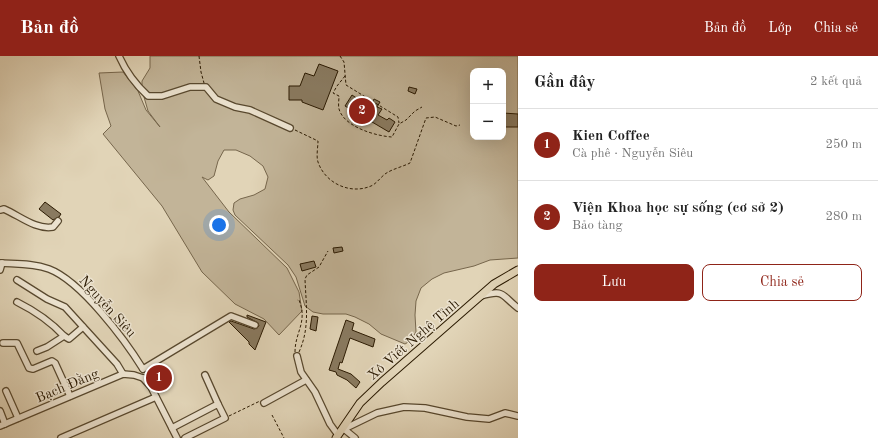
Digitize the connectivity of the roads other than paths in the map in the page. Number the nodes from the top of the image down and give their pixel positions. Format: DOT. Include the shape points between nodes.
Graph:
graph roads {
  1 [pos="119,56"];
  2 [pos="290,128"];
  3 [pos="0,210"];
  4 [pos="58,221"];
  5 [pos="1,263"];
  6 [pos="0,270"];
  7 [pos="518,270"];
  8 [pos="16,280"];
  9 [pos="481,296"];
  10 [pos="18,302"];
  11 [pos="518,308"];
  12 [pos="255,325"];
  13 [pos="83,327"];
  14 [pos="64,336"];
  15 [pos="3,343"];
  16 [pos="37,351"];
  17 [pos="297,356"];
  18 [pos="143,369"];
  19 [pos="123,374"];
  20 [pos="205,375"];
  21 [pos="143,378"];
  22 [pos="306,380"];
  23 [pos="6,391"];
  24 [pos="70,396"];
  25 [pos="156,397"];
  26 [pos="264,403"];
  27 [pos="218,404"];
  28 [pos="0,411"];
  29 [pos="518,416"];
  30 [pos="18,418"];
  31 [pos="3,425"];
  32 [pos="172,428"];
  33 [pos="344,429"];
  34 [pos="337,437"];
  35 [pos="62,438"];
  36 [pos="177,438"];
  37 [pos="185,438"];
  38 [pos="355,438"];
  1 -- 2 [label="street" via="124,69 148,96 162,96 190,87 206,87 216,99 250,110"];
  3 -- 4 [label="street" via="4,209 32,224 47,228 53,227"];
  5 -- 6 [label="street"];
  5 -- 18 [label="street, Nguyễn Siêu" via="36,265 50,269 72,283 116,330"];
  7 -- 9 [label="main road, Xô Viết Nghệ Tỉnh" via="494,284"];
  8 -- 13 [label="street" via="65,307"];
  9 -- 11 [label="street" via="504,294"];
  9 -- 33 [label="main road, Xô Viết Nghệ Tỉnh" via="360,403"];
  10 -- 14 [label="street" via="56,327"];
  12 -- 18 [label="street" via="231,316"];
  13 -- 14 [label="street" via="69,338"];
  13 -- 19 [label="street" via="118,364"];
  14 -- 16 [label="street"];
  15 -- 24 [label="street" via="17,343 29,368 33,369 52,361 55,363"];
  17 -- 22 [label="street"];
  18 -- 21 [label="street"];
  19 -- 21 [label="street"];
  19 -- 24 [label="street, Bạch Đằng"];
  20 -- 27 [label="street"];
  21 -- 25 [label="street"];
  22 -- 26 [label="street"];
  22 -- 34 [label="street" via="315,392"];
  23 -- 30 [label="street"];
  24 -- 30 [label="street, Bạch Đằng"];
  25 -- 32 [label="street"];
  25 -- 35 [label="street"];
  27 -- 32 [label="street"];
  27 -- 37 [label="street" via="225,418"];
  28 -- 31 [label="street"];
  29 -- 33 [label="street" via="505,413 489,418 467,417 425,408 404,407 377,413"];
  30 -- 31 [label="street, Bạch Đằng"];
  32 -- 36 [label="street"];
  33 -- 34 [label="main road, Xô Viết Nghệ Tỉnh"];
  33 -- 38 [label="street"];
}
